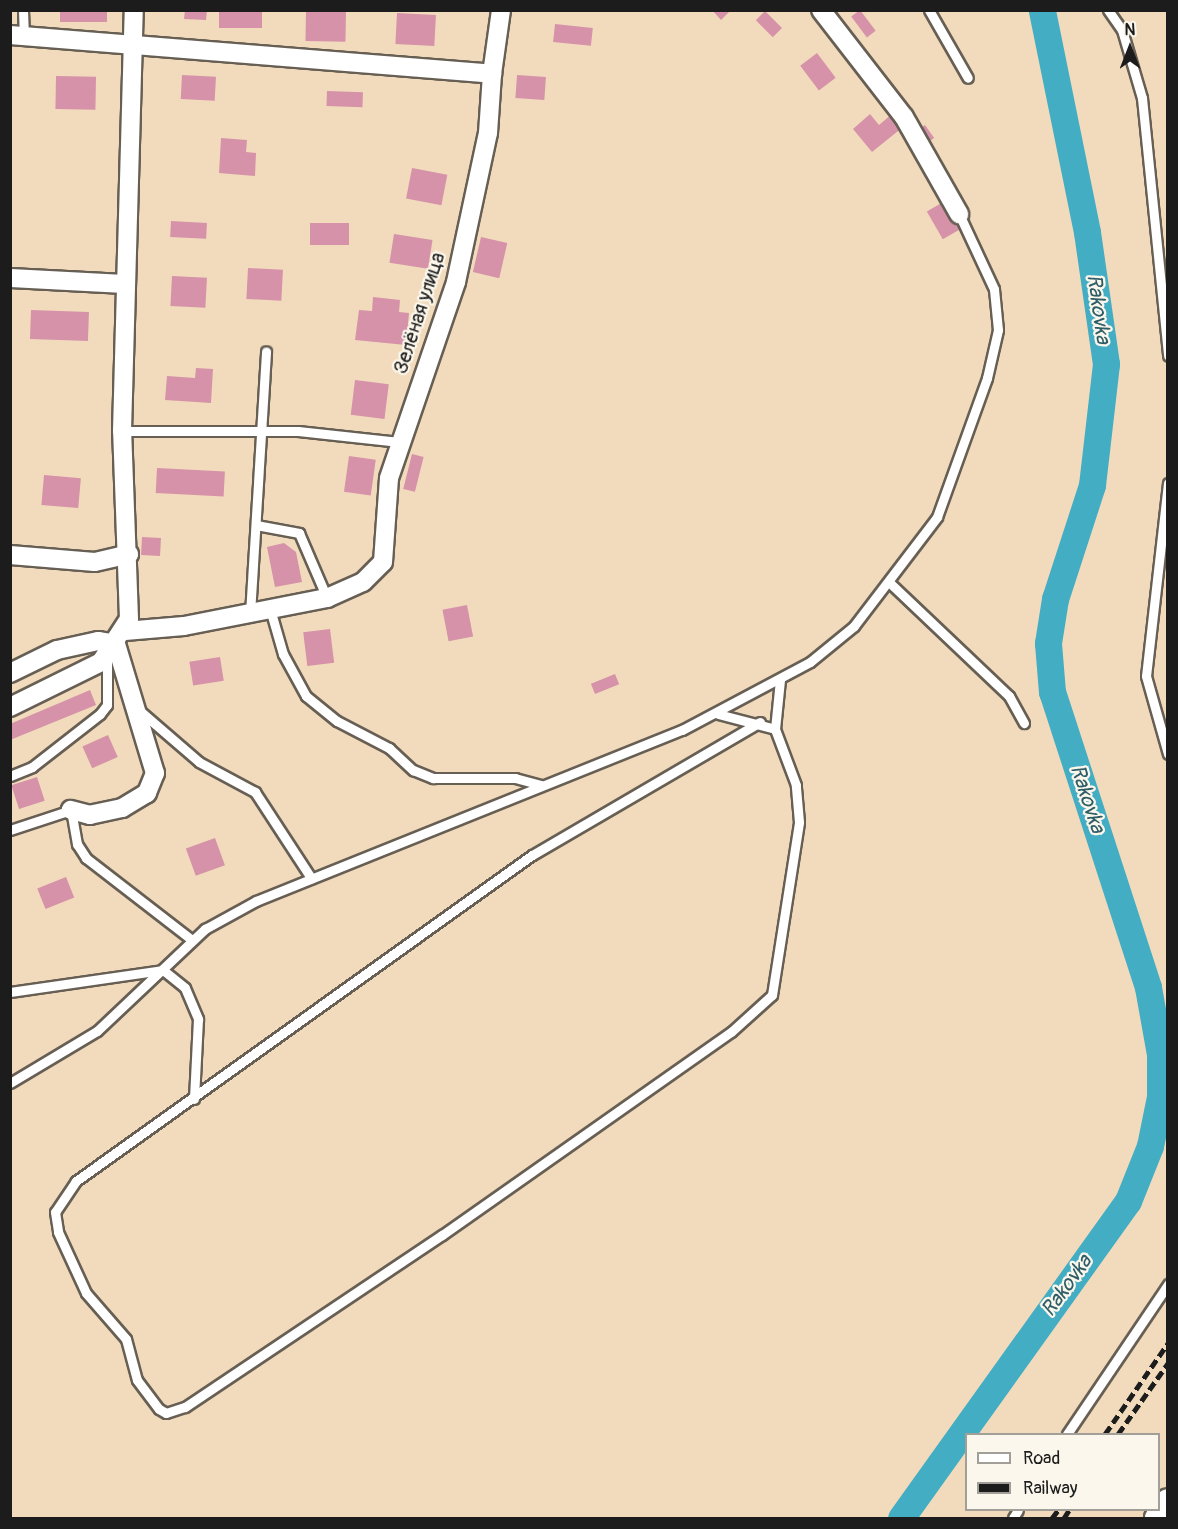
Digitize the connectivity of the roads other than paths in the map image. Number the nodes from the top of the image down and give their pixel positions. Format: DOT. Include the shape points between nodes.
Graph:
graph roads {
  1 [pos="23,10"];
  2 [pos="134,10"];
  3 [pos="501,10"];
  4 [pos="821,10"];
  5 [pos="929,10"];
  6 [pos="1108,10"];
  7 [pos="17,35"];
  8 [pos="133,46"];
  9 [pos="492,74"];
  10 [pos="968,78"];
  11 [pos="959,214"];
  12 [pos="10,278"];
  13 [pos="125,284"];
  14 [pos="266,351"];
  15 [pos="1167,356"];
  16 [pos="122,431"];
  17 [pos="258,432"];
  18 [pos="399,442"];
  19 [pos="1167,483"];
  20 [pos="256,525"];
  21 [pos="129,554"];
  22 [pos="10,555"];
  23 [pos="891,584"];
  24 [pos="327,598"];
  25 [pos="270,608"];
  26 [pos="250,614"];
  27 [pos="116,643"];
  28 [pos="10,673"];
  29 [pos="780,680"];
  30 [pos="10,707"];
  31 [pos="138,710"];
  32 [pos="718,714"];
  33 [pos="760,722"];
  34 [pos="1024,723"];
  35 [pos="775,729"];
  36 [pos="1167,754"];
  37 [pos="10,776"];
  38 [pos="541,785"];
  39 [pos="71,810"];
  40 [pos="10,830"];
  41 [pos="311,878"];
  42 [pos="192,940"];
  43 [pos="163,970"];
  44 [pos="10,992"];
  45 [pos="10,1083"];
  46 [pos="194,1099"];
  47 [pos="1167,1284"];
  48 [pos="1068,1433"];
  49 [pos="1167,1501"];
  50 [pos="1157,1518"];
  1 -- 7 [label="lane"];
  2 -- 8 [label="street"];
  3 -- 9 [label="street, Зелёная улица"];
  4 -- 11 [label="street" via="904,117"];
  5 -- 10 [label="lane"];
  6 -- 15 [label="lane" via="1122,30 1142,98"];
  7 -- 8 [label="street"];
  8 -- 9 [label="street"];
  8 -- 13 [label="street"];
  9 -- 18 [label="street, Зелёная улица" via="488,133 456,282"];
  11 -- 23 [label="lane" via="994,289 995,347 937,517"];
  12 -- 13 [label="street"];
  13 -- 16 [label="street"];
  14 -- 17 [label="lane"];
  16 -- 17 [label="lane"];
  16 -- 21 [label="street"];
  17 -- 18 [label="lane"];
  17 -- 20 [label="lane"];
  18 -- 24 [label="street, Зелёная улица" via="389,478 383,562 363,582"];
  19 -- 36 [label="lane" via="1146,676"];
  20 -- 24 [label="lane" via="298,533"];
  20 -- 26 [label="lane"];
  21 -- 22 [label="street" via="95,562"];
  21 -- 27 [label="street" via="130,607"];
  23 -- 29 [label="lane" via="854,626"];
  23 -- 34 [label="lane" via="1009,696"];
  24 -- 25 [label="street"];
  25 -- 26 [label="street"];
  25 -- 38 [label="lane" via="283,654 306,696 337,721 389,748 422,776 515,778"];
  26 -- 27 [label="street"];
  27 -- 28 [label="street" via="98,642 57,650"];
  27 -- 30 [label="street"];
  27 -- 31 [label="street"];
  27 -- 37 [label="lane" via="107,705 100,714 32,767"];
  29 -- 32 [label="lane"];
  29 -- 35 [label="lane"];
  31 -- 39 [label="street" via="155,762 147,793 106,812"];
  31 -- 41 [label="lane" via="199,762 255,792"];
  32 -- 33 [label="lane"];
  32 -- 38 [label="lane"];
  33 -- 35 [label="lane"];
  33 -- 46 [label="lane" via="532,855"];
  35 -- 46 [label="lane" via="796,785 799,822 772,995 764,1005 442,1235 185,1407 166,1413 137,1380 120,1330 86,1293 66,1253 55,1212 76,1181 139,1132"];
  38 -- 41 [label="lane"];
  39 -- 40 [label="lane"];
  39 -- 42 [label="lane" via="77,844 86,858"];
  41 -- 42 [label="lane" via="256,901"];
  42 -- 43 [label="lane"];
  43 -- 44 [label="lane"];
  43 -- 45 [label="lane" via="97,1031"];
  43 -- 46 [label="lane" via="185,988 198,1019"];
  47 -- 48 [label="lane"];
  49 -- 50 [label="main road"];
}
